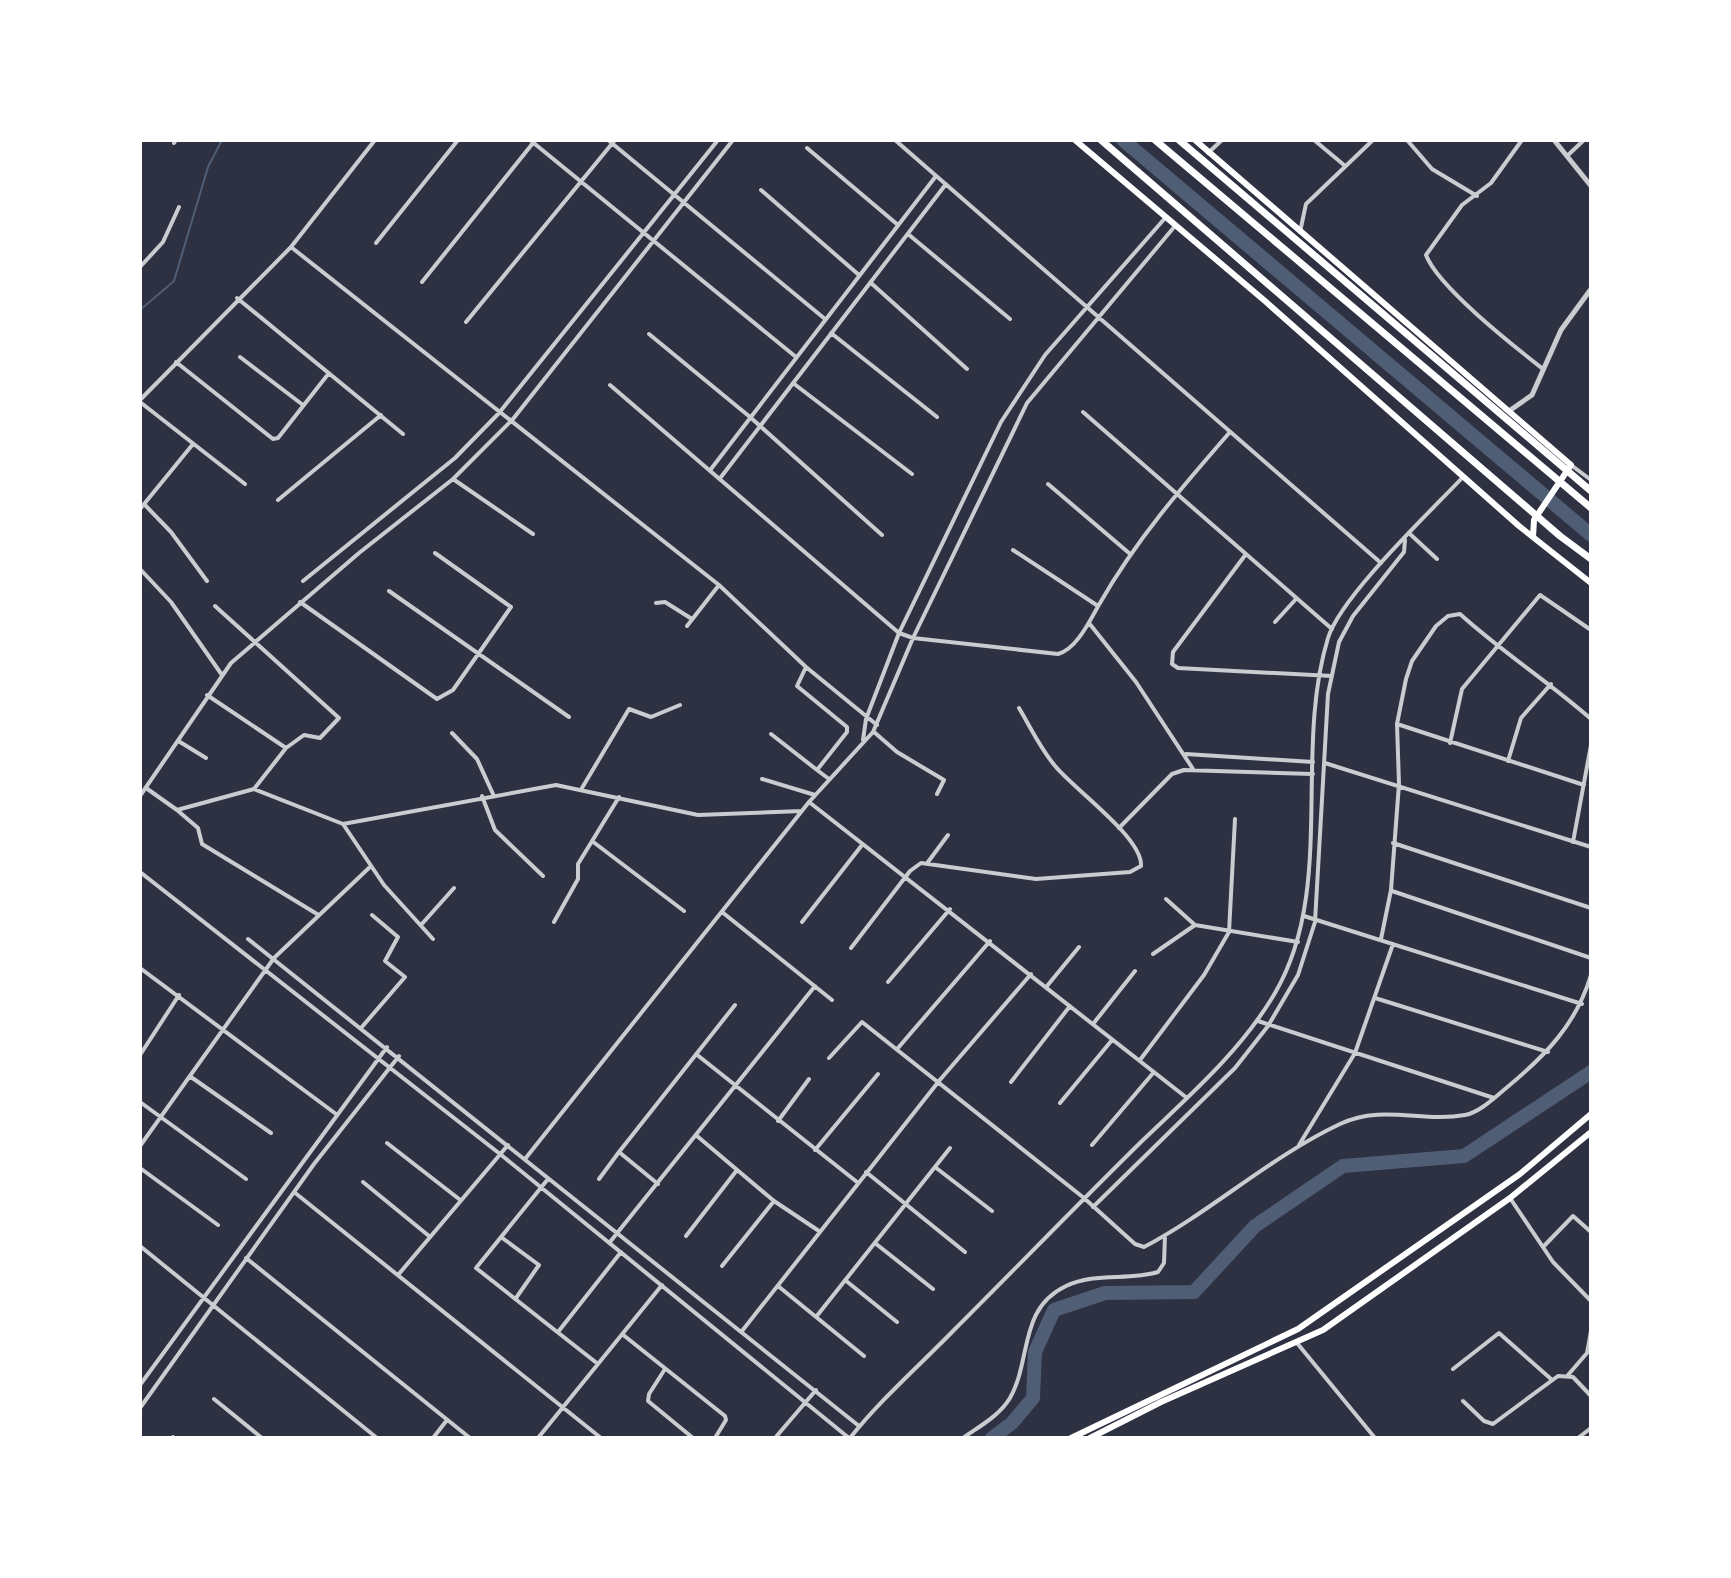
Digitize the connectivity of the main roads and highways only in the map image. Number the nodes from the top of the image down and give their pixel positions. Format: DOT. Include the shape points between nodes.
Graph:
graph roads {
  1 [pos="1075,140"];
  2 [pos="1101,140"];
  3 [pos="1155,140"];
  4 [pos="1179,140"];
  5 [pos="1195,140"];
  6 [pos="1591,491"];
  7 [pos="1591,508"];
  8 [pos="1535,519"];
  9 [pos="1519,526"];
  10 [pos="1533,537"];
  11 [pos="1591,559"];
  12 [pos="1591,583"];
  13 [pos="1591,1114"];
  14 [pos="1591,1132"];
  15 [pos="1071,1438"];
  16 [pos="1090,1438"];
  1 -- 9 [label="main road"];
  2 -- 11 [label="highway"];
  3 -- 7 [label="highway"];
  4 -- 6 [label="highway"];
  5 -- 8 [label="main road" via="1571,465"];
  8 -- 9 [label="main road"];
  8 -- 10 [label="main road"];
  9 -- 10 [label="main road"];
  10 -- 12 [label="main road"];
  13 -- 15 [label="main road" via="1520,1174 1333,1308"];
  14 -- 16 [label="main road" via="1510,1198 1347,1314 1297,1343"];
}
